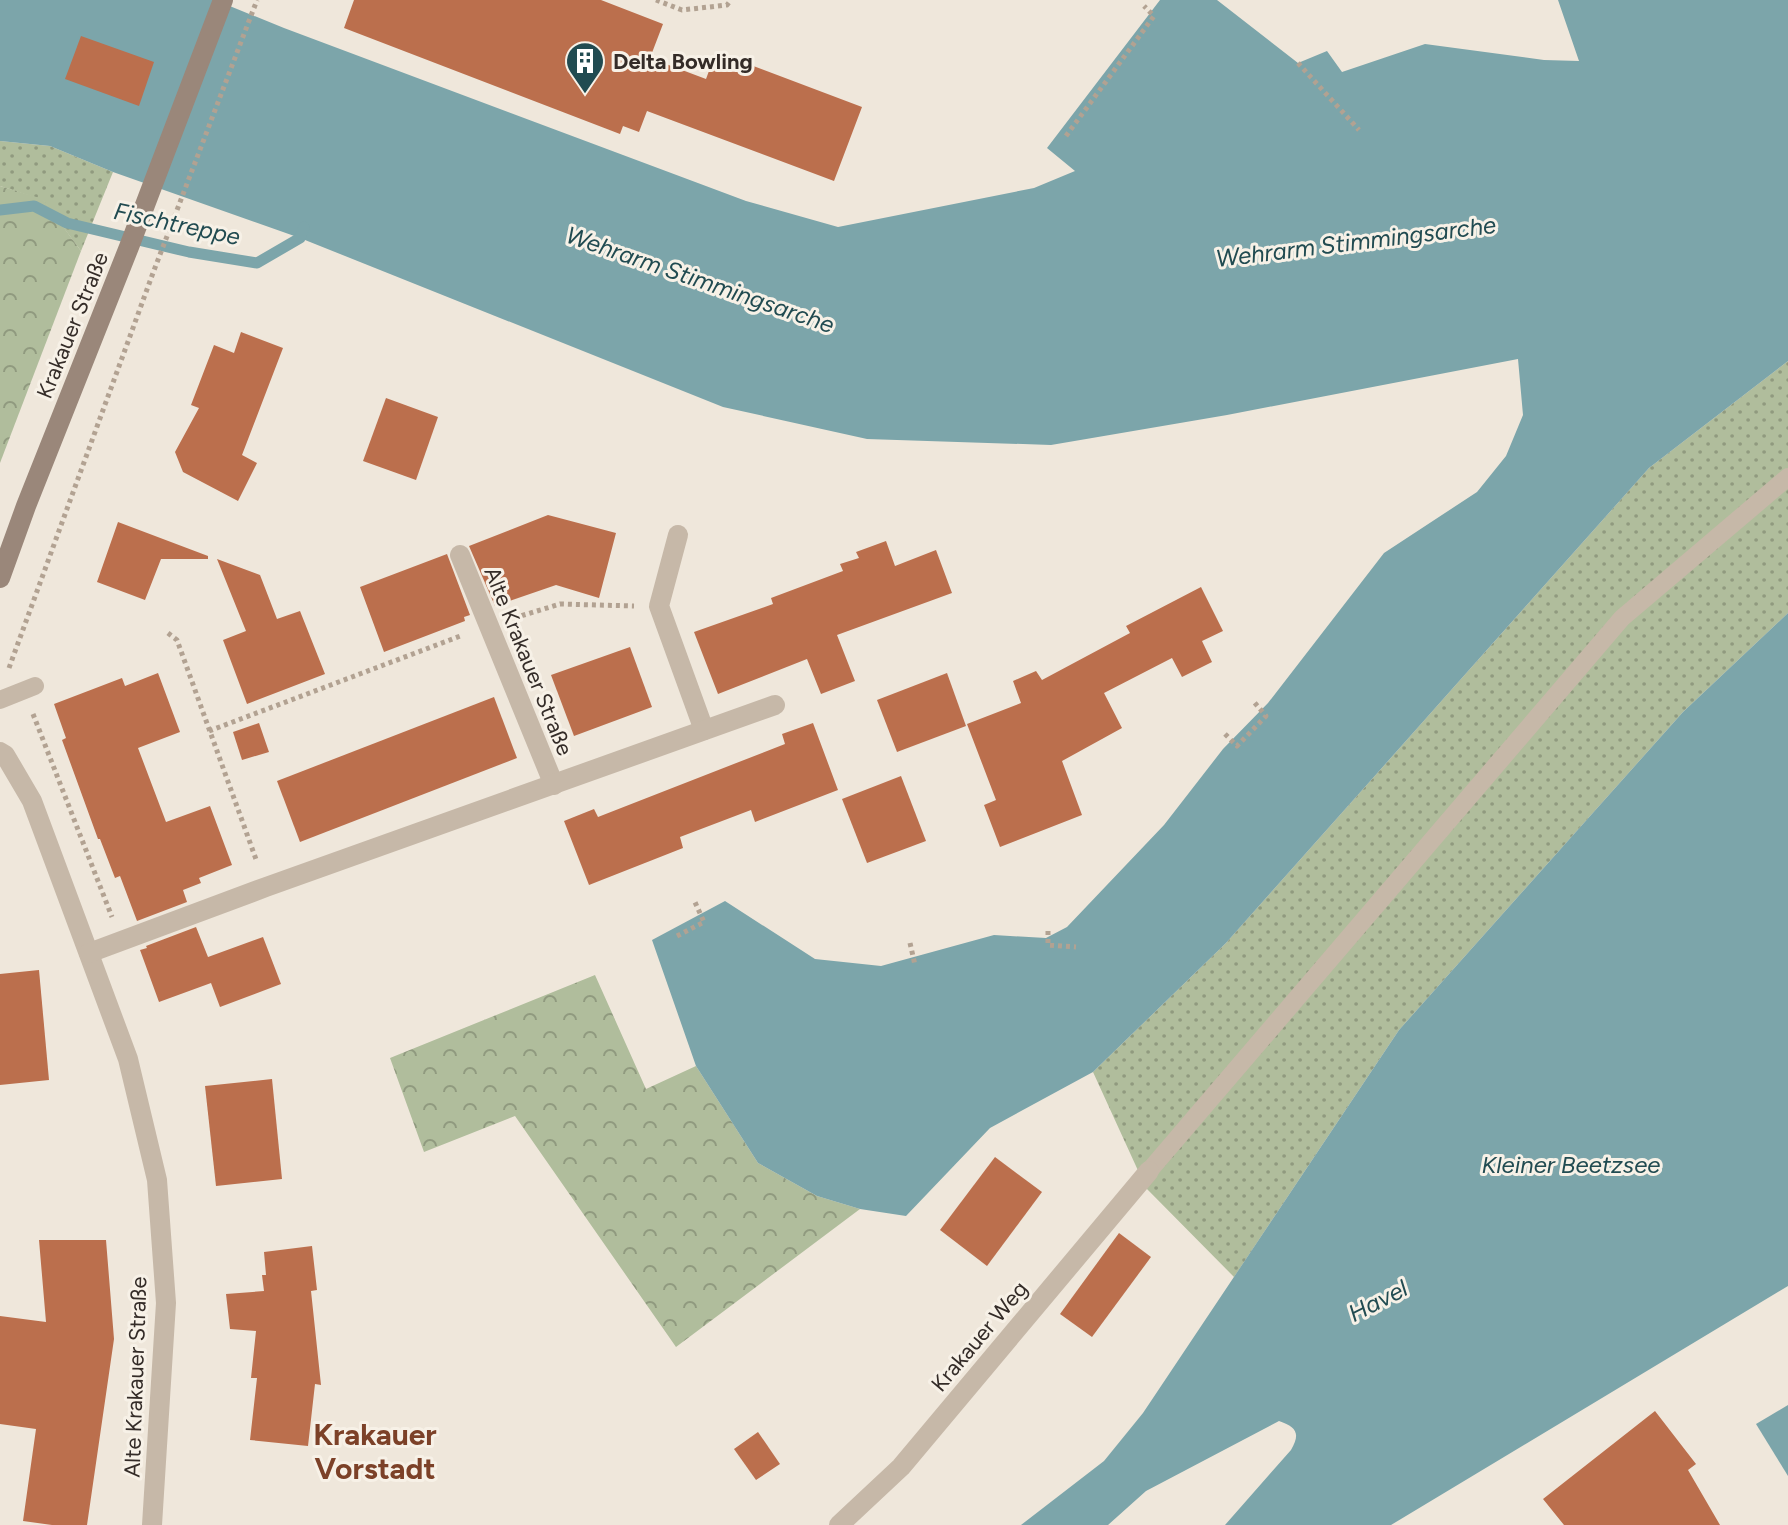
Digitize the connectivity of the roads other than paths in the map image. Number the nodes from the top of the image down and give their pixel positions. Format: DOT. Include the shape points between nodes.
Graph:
graph roads {
  1 [pos="223,0"];
  2 [pos="1788,477"];
  3 [pos="678,535"];
  4 [pos="460,555"];
  5 [pos="0,578"];
  6 [pos="30,688"];
  7 [pos="0,700"];
  8 [pos="775,705"];
  9 [pos="704,730"];
  10 [pos="0,752"];
  11 [pos="554,785"];
  12 [pos="89,953"];
  13 [pos="1149,1171"];
  14 [pos="152,1525"];
  15 [pos="839,1525"];
  1 -- 5 [label="main road, Krakauer Straße"];
  2 -- 13 [label="lane" via="1622,618"];
  3 -- 9 [label="street" via="659,606"];
  4 -- 11 [label="street, Alte Krakauer Straße"];
  6 -- 7 [label="lane"];
  8 -- 9 [label="street, Alte Krakauer Straße"];
  9 -- 11 [label="street, Alte Krakauer Straße"];
  10 -- 12 [label="street, Alte Krakauer Straße" via="32,801"];
  11 -- 12 [label="street, Alte Krakauer Straße"];
  12 -- 14 [label="street, Alte Krakauer Straße" via="128,1059 157,1180 166,1303"];
  13 -- 15 [label="street, Krakauer Weg" via="901,1467"];
}
